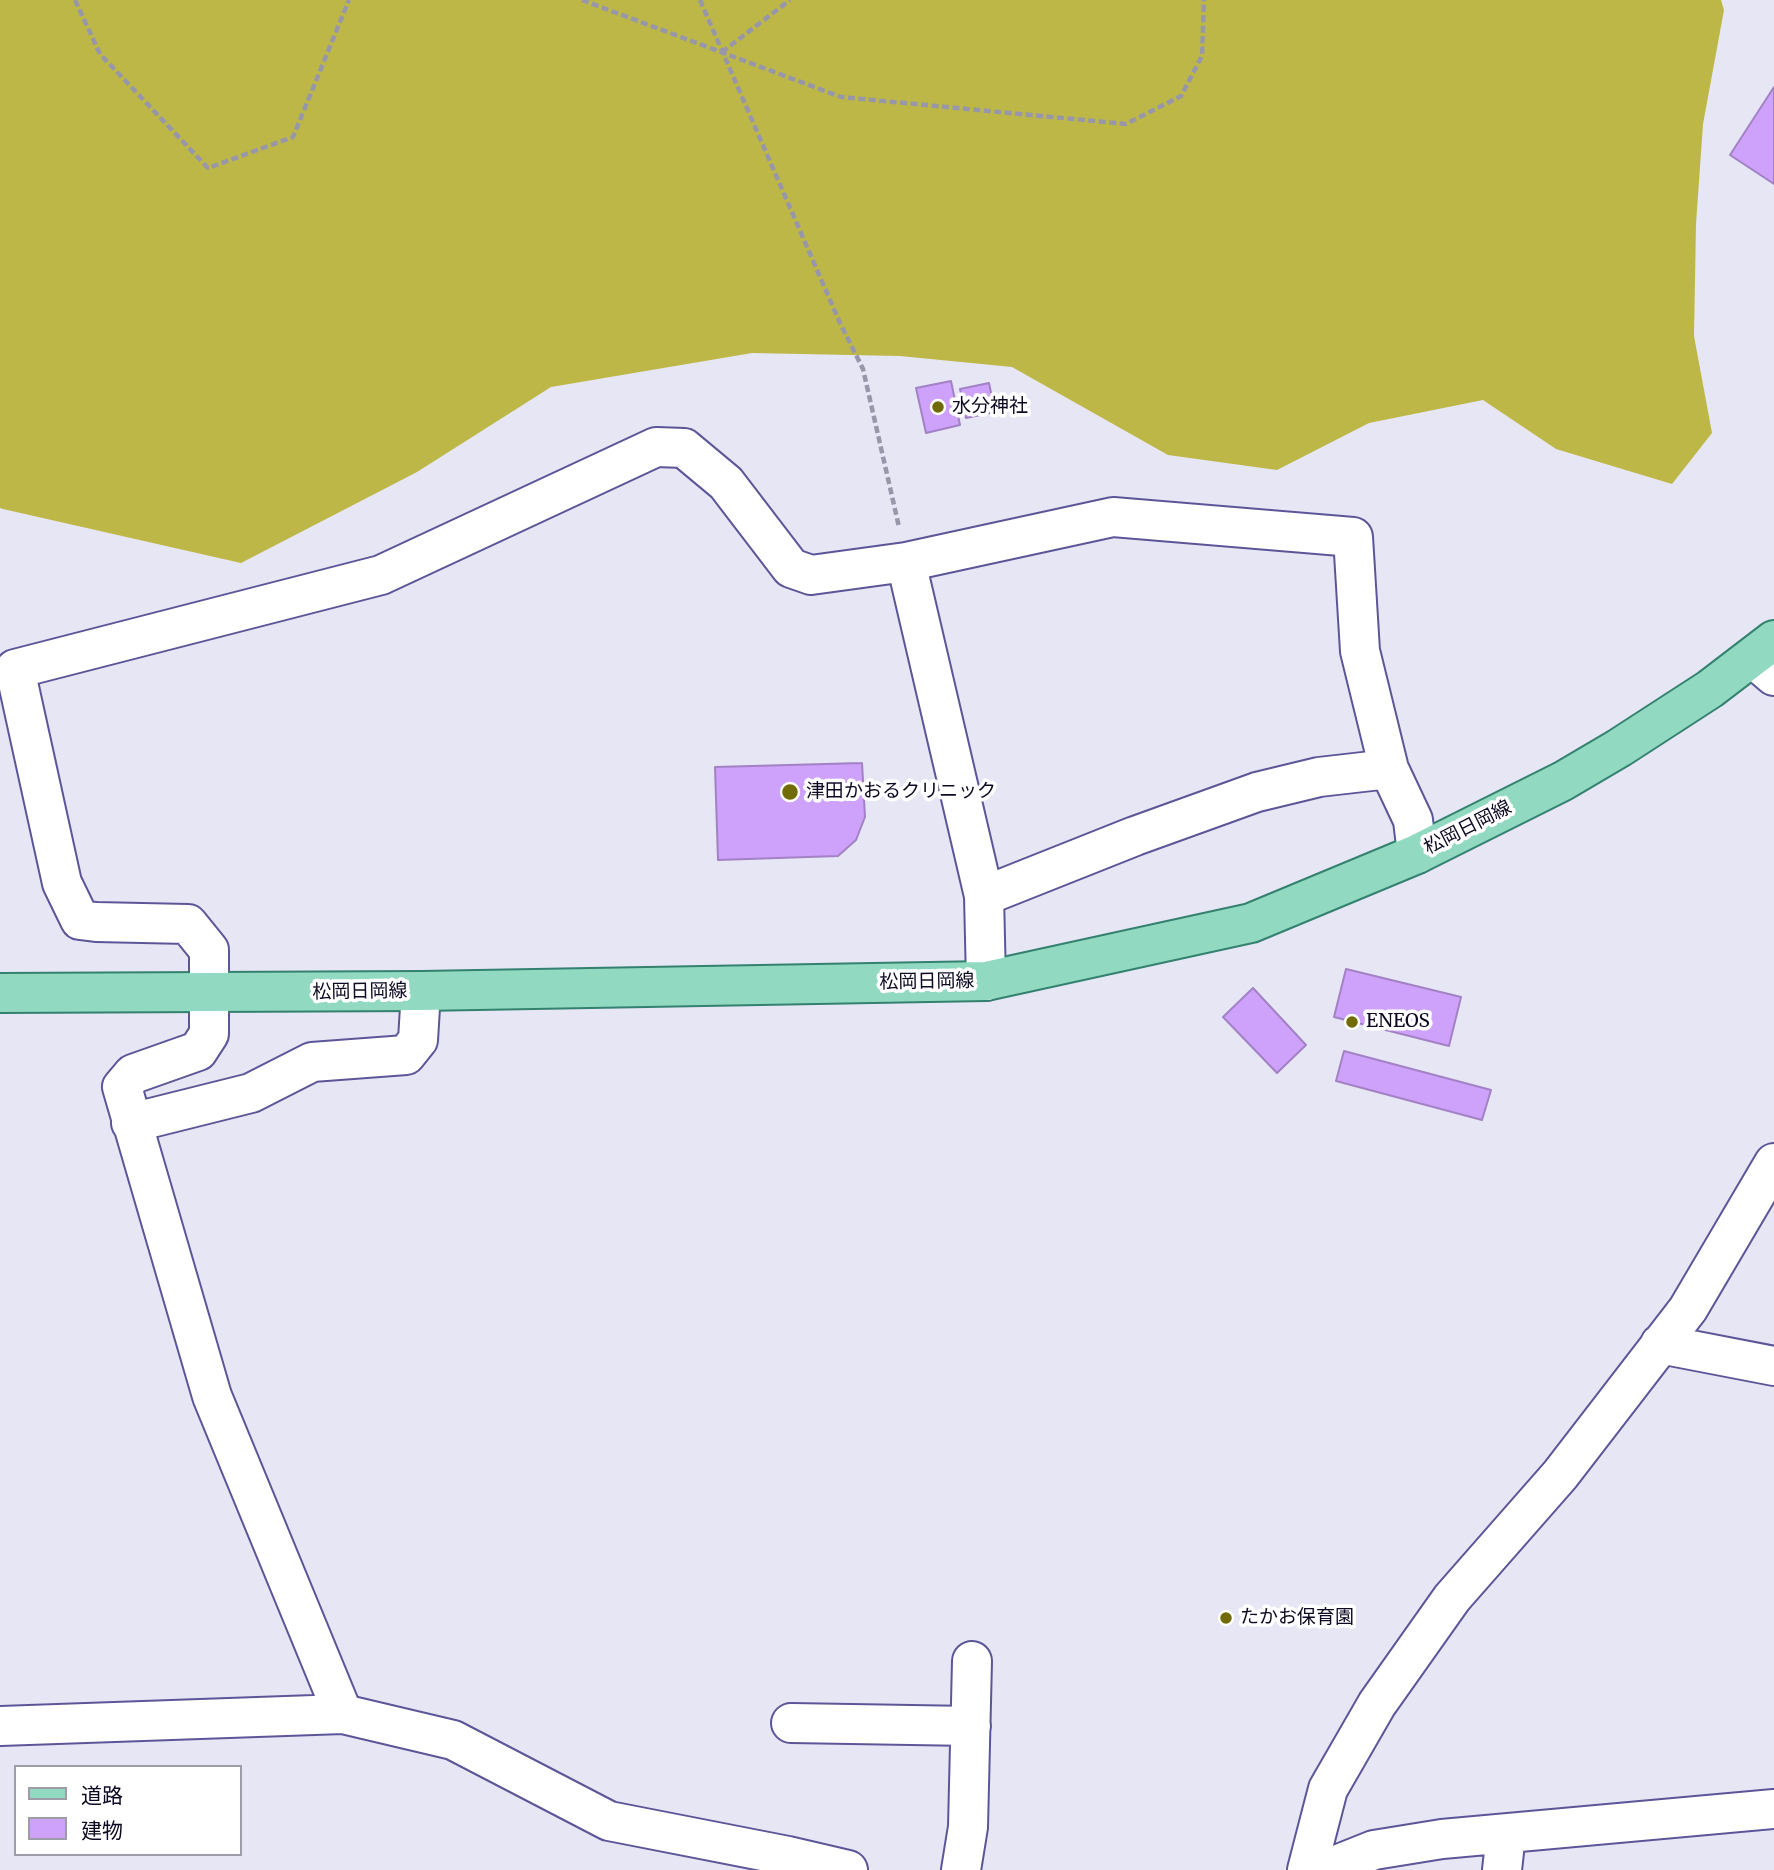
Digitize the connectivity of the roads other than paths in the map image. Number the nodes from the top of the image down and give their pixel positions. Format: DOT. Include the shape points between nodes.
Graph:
graph roads {
  1 [pos="906,562"];
  2 [pos="1767,658"];
  3 [pos="1389,769"];
  4 [pos="1417,854"];
  5 [pos="984,896"];
  6 [pos="986,981"];
  7 [pos="421,991"];
  8 [pos="0,993"];
  9 [pos="210,993"];
  10 [pos="131,1124"];
  11 [pos="1774,1163"];
  12 [pos="1660,1344"];
  13 [pos="1774,1366"];
  14 [pos="972,1661"];
  15 [pos="343,1714"];
  16 [pos="791,1723"];
  17 [pos="0,1726"];
  18 [pos="971,1726"];
  19 [pos="1774,1809"];
  20 [pos="1504,1852"];
  21 [pos="848,1870"];
  22 [pos="961,1870"];
  23 [pos="1307,1870"];
  24 [pos="1324,1870"];
  1 -- 3 [label="street" via="1113,517 1353,537 1360,651"];
  1 -- 5 [label="street"];
  1 -- 9 [label="street" via="811,575 791,568 726,483 684,448 656,447 381,575 15,669 62,883 80,920 188,924 209,950"];
  2 -- 4 [label="main road, 松岡日岡線" via="1563,781"];
  3 -- 4 [label="street" via="1413,820"];
  3 -- 5 [label="street" via="1319,777 1257,792"];
  4 -- 6 [label="main road, 松岡日岡線" via="1251,923"];
  5 -- 6 [label="street"];
  6 -- 7 [label="main road, 松岡日岡線"];
  7 -- 9 [label="main road, 松岡日岡線"];
  7 -- 10 [label="street" via="418,1040 405,1055 312,1062 251,1093"];
  8 -- 9 [label="main road, 松岡日岡線"];
  9 -- 10 [label="street" via="209,1034 198,1051 133,1074 122,1087"];
  10 -- 15 [label="street" via="212,1396"];
  11 -- 12 [label="street" via="1688,1309"];
  12 -- 13 [label="street"];
  12 -- 23 [label="street" via="1560,1475 1451,1598 1377,1704 1328,1789"];
  14 -- 18 [label="street"];
  15 -- 17 [label="street"];
  15 -- 21 [label="street" via="453,1740 609,1821"];
  16 -- 18 [label="street"];
  18 -- 22 [label="street" via="968,1827"];
  19 -- 20 [label="street"];
  20 -- 24 [label="street" via="1442,1839 1374,1850"];
}
